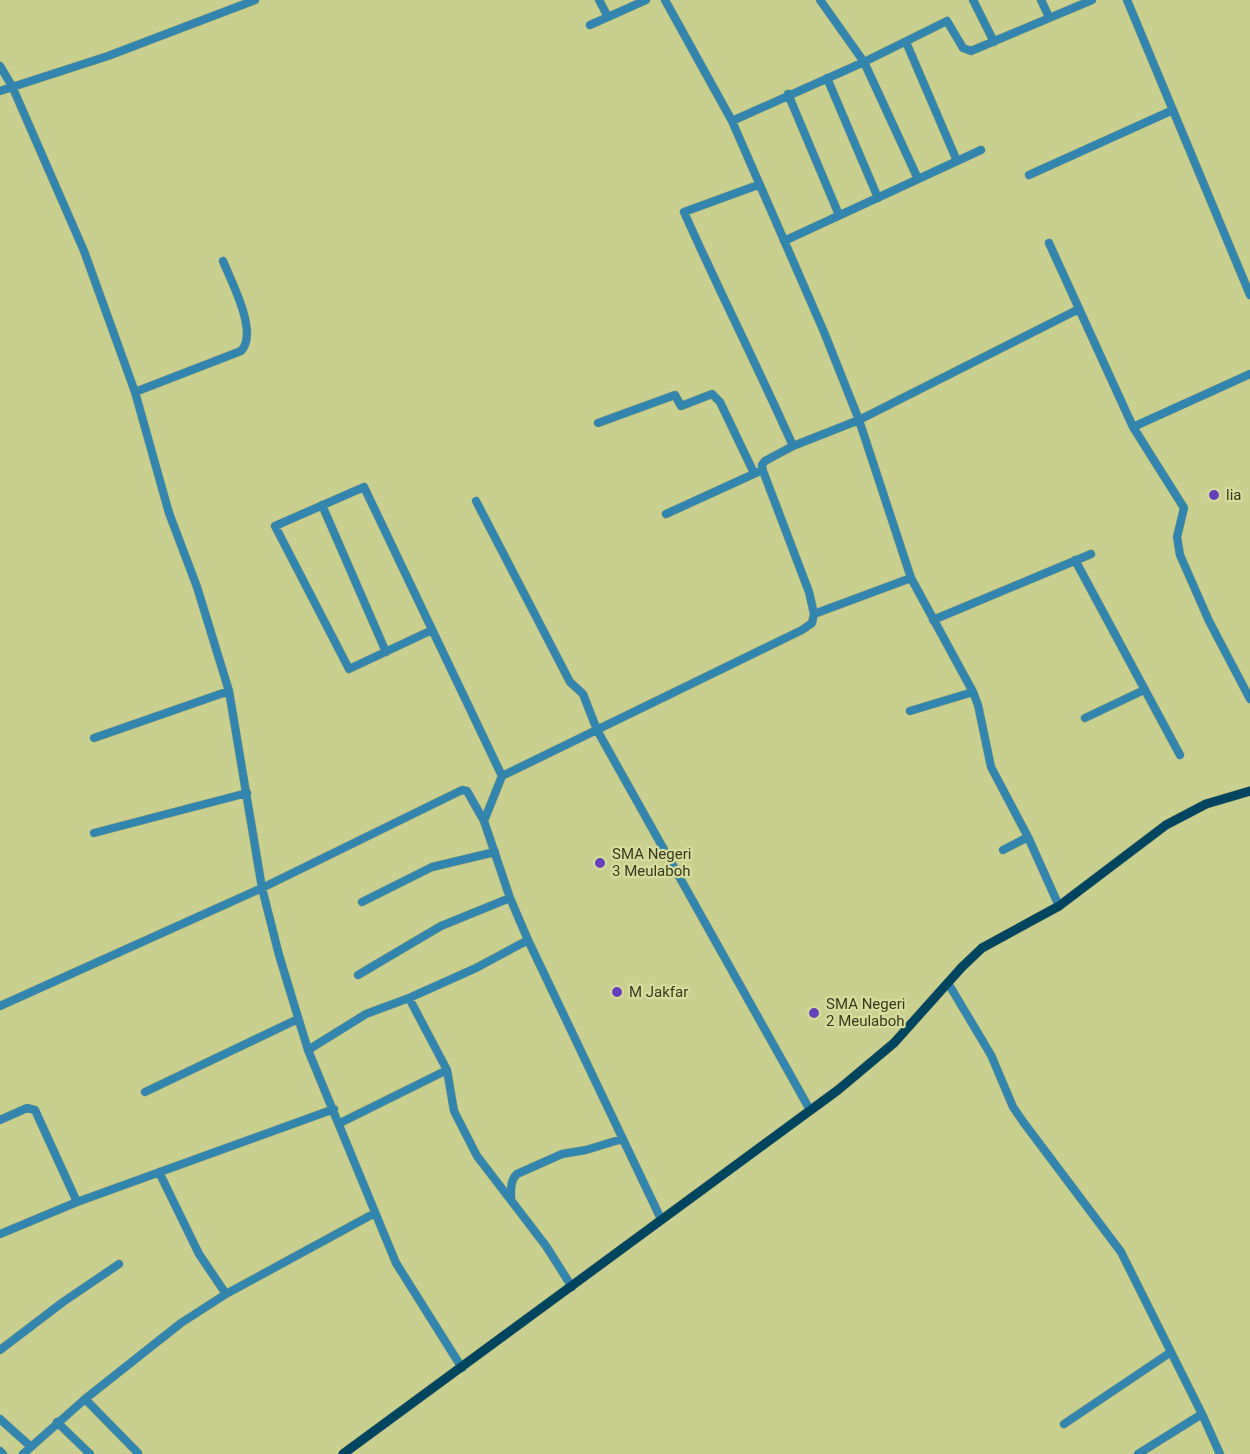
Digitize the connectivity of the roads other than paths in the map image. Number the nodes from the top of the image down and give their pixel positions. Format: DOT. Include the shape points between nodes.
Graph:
graph roads {
  1 [pos="255,0"];
  2 [pos="599,0"];
  3 [pos="645,0"];
  4 [pos="665,0"];
  5 [pos="820,0"];
  6 [pos="973,0"];
  7 [pos="1041,0"];
  8 [pos="1092,0"];
  9 [pos="1127,0"];
  10 [pos="608,17"];
  11 [pos="1049,17"];
  12 [pos="590,25"];
  13 [pos="906,42"];
  14 [pos="994,42"];
  15 [pos="864,62"];
  16 [pos="0,66"];
  17 [pos="827,78"];
  18 [pos="12,86"];
  19 [pos="0,91"];
  20 [pos="788,94"];
  21 [pos="1173,110"];
  22 [pos="732,121"];
  23 [pos="981,150"];
  24 [pos="957,161"];
  25 [pos="1029,175"];
  26 [pos="918,178"];
  27 [pos="758,185"];
  28 [pos="878,198"];
  29 [pos="839,215"];
  30 [pos="784,241"];
  31 [pos="1049,243"];
  32 [pos="223,261"];
  33 [pos="1250,295"];
  34 [pos="1079,309"];
  35 [pos="1250,374"];
  36 [pos="135,392"];
  37 [pos="859,420"];
  38 [pos="598,423"];
  39 [pos="1133,427"];
  40 [pos="793,446"];
  41 [pos="763,471"];
  42 [pos="754,473"];
  43 [pos="477,501"];
  44 [pos="322,505"];
  45 [pos="666,514"];
  46 [pos="1090,554"];
  47 [pos="1075,560"];
  48 [pos="911,578"];
  49 [pos="814,614"];
  50 [pos="933,620"];
  51 [pos="432,630"];
  52 [pos="386,652"];
  53 [pos="1144,690"];
  54 [pos="229,692"];
  55 [pos="974,692"];
  56 [pos="1250,699"];
  57 [pos="910,711"];
  58 [pos="1085,718"];
  59 [pos="597,730"];
  60 [pos="94,738"];
  61 [pos="1180,755"];
  62 [pos="502,776"];
  63 [pos="1250,791"];
  64 [pos="247,793"];
  65 [pos="484,820"];
  66 [pos="94,833"];
  67 [pos="1028,837"];
  68 [pos="1003,850"];
  69 [pos="495,852"];
  70 [pos="262,888"];
  71 [pos="510,898"];
  72 [pos="362,902"];
  73 [pos="1059,906"];
  74 [pos="528,940"];
  75 [pos="358,975"];
  76 [pos="948,983"];
  77 [pos="409,998"];
  78 [pos="0,1006"];
  79 [pos="298,1019"];
  80 [pos="308,1050"];
  81 [pos="447,1070"];
  82 [pos="145,1092"];
  83 [pos="334,1109"];
  84 [pos="810,1110"];
  85 [pos="0,1120"];
  86 [pos="340,1123"];
  87 [pos="622,1139"];
  88 [pos="159,1172"];
  89 [pos="511,1199"];
  90 [pos="76,1202"];
  91 [pos="375,1213"];
  92 [pos="661,1219"];
  93 [pos="0,1234"];
  94 [pos="119,1264"];
  95 [pos="572,1287"];
  96 [pos="226,1294"];
  97 [pos="0,1350"];
  98 [pos="1172,1352"];
  99 [pos="462,1368"];
  100 [pos="85,1398"];
  101 [pos="1202,1414"];
  102 [pos="0,1419"];
  103 [pos="57,1422"];
  104 [pos="1064,1424"];
  105 [pos="30,1446"];
  106 [pos="138,1453"];
  107 [pos="23,1454"];
  108 [pos="90,1454"];
  109 [pos="343,1454"];
  110 [pos="1138,1454"];
  111 [pos="1220,1454"];
  1 -- 18 [label="street" via="108,56"];
  2 -- 10 [label="street"];
  3 -- 10 [label="street"];
  4 -- 22 [label="street"];
  5 -- 15 [label="street"];
  6 -- 14 [label="street"];
  7 -- 11 [label="street"];
  8 -- 11 [label="street"];
  9 -- 21 [label="street"];
  10 -- 12 [label="street"];
  11 -- 14 [label="street"];
  13 -- 14 [label="street" via="947,21 967,51"];
  13 -- 15 [label="street"];
  13 -- 24 [label="street"];
  15 -- 17 [label="street"];
  15 -- 26 [label="street"];
  16 -- 18 [label="street"];
  17 -- 20 [label="street"];
  17 -- 28 [label="street"];
  18 -- 19 [label="street"];
  18 -- 36 [label="street" via="84,251"];
  20 -- 22 [label="street"];
  20 -- 29 [label="street"];
  21 -- 25 [label="street"];
  21 -- 33 [label="street"];
  22 -- 27 [label="street"];
  23 -- 24 [label="street"];
  24 -- 26 [label="street"];
  26 -- 28 [label="street"];
  27 -- 30 [label="street"];
  27 -- 40 [label="street" via="684,212"];
  28 -- 29 [label="street"];
  29 -- 30 [label="street"];
  30 -- 37 [label="street"];
  31 -- 34 [label="street"];
  32 -- 36 [label="street" via="245,318 244,348"];
  34 -- 37 [label="street"];
  34 -- 39 [label="street"];
  35 -- 39 [label="street"];
  36 -- 54 [label="street" via="169,513 197,587"];
  37 -- 40 [label="street"];
  37 -- 48 [label="street"];
  38 -- 42 [label="street" via="675,395 681,406 712,394 720,402"];
  39 -- 56 [label="street" via="1184,508 1177,537 1180,555"];
  40 -- 41 [label="street" via="765,460"];
  41 -- 42 [label="street"];
  41 -- 49 [label="street"];
  42 -- 45 [label="street"];
  43 -- 59 [label="street" via="570,682 583,694"];
  44 -- 51 [label="street" via="364,488"];
  44 -- 52 [label="street"];
  44 -- 52 [label="street" via="275,526 349,669"];
  46 -- 47 [label="street"];
  47 -- 50 [label="street"];
  47 -- 53 [label="street"];
  48 -- 49 [label="street"];
  48 -- 50 [label="street"];
  49 -- 59 [label="street" via="812,623 802,630"];
  50 -- 55 [label="street"];
  51 -- 52 [label="street"];
  51 -- 62 [label="street"];
  53 -- 58 [label="street"];
  53 -- 61 [label="street"];
  54 -- 60 [label="street"];
  54 -- 64 [label="street"];
  55 -- 57 [label="street"];
  55 -- 67 [label="street" via="991,767"];
  59 -- 62 [label="street"];
  59 -- 84 [label="street"];
  62 -- 65 [label="street"];
  63 -- 73 [label="main road" via="1206,804 1166,825"];
  64 -- 66 [label="street"];
  64 -- 70 [label="street"];
  65 -- 69 [label="street"];
  65 -- 70 [label="street" via="467,791 462,790"];
  67 -- 68 [label="street"];
  67 -- 73 [label="street"];
  69 -- 71 [label="street"];
  69 -- 72 [label="street" via="432,867"];
  70 -- 78 [label="street"];
  70 -- 79 [label="street"];
  71 -- 74 [label="street"];
  71 -- 75 [label="street" via="441,926"];
  73 -- 76 [label="main road" via="982,948"];
  74 -- 77 [label="street"];
  74 -- 87 [label="street"];
  76 -- 84 [label="main road" via="894,1043"];
  76 -- 98 [label="street" via="991,1055 1013,1107 1121,1252"];
  77 -- 80 [label="street" via="366,1014"];
  77 -- 81 [label="street"];
  79 -- 80 [label="street"];
  79 -- 82 [label="street"];
  80 -- 83 [label="street"];
  81 -- 86 [label="street"];
  81 -- 89 [label="street" via="454,1112 477,1156"];
  83 -- 86 [label="street"];
  83 -- 88 [label="street"];
  84 -- 92 [label="main road"];
  85 -- 90 [label="street" via="27,1108 35,1110"];
  86 -- 91 [label="street"];
  87 -- 89 [label="street" via="562,1154 517,1174 511,1185"];
  87 -- 92 [label="street"];
  88 -- 90 [label="street"];
  88 -- 96 [label="street" via="199,1254"];
  89 -- 95 [label="street"];
  90 -- 93 [label="street"];
  91 -- 96 [label="street"];
  91 -- 99 [label="street" via="396,1263"];
  92 -- 95 [label="main road"];
  94 -- 97 [label="street"];
  95 -- 99 [label="main road"];
  96 -- 100 [label="street" via="181,1323"];
  98 -- 101 [label="street"];
  98 -- 104 [label="street"];
  99 -- 109 [label="main road"];
  100 -- 103 [label="street"];
  100 -- 106 [label="street"];
  101 -- 110 [label="street"];
  101 -- 111 [label="street"];
  102 -- 105 [label="street"];
  103 -- 105 [label="street"];
  103 -- 108 [label="street"];
  105 -- 107 [label="street"];
}
